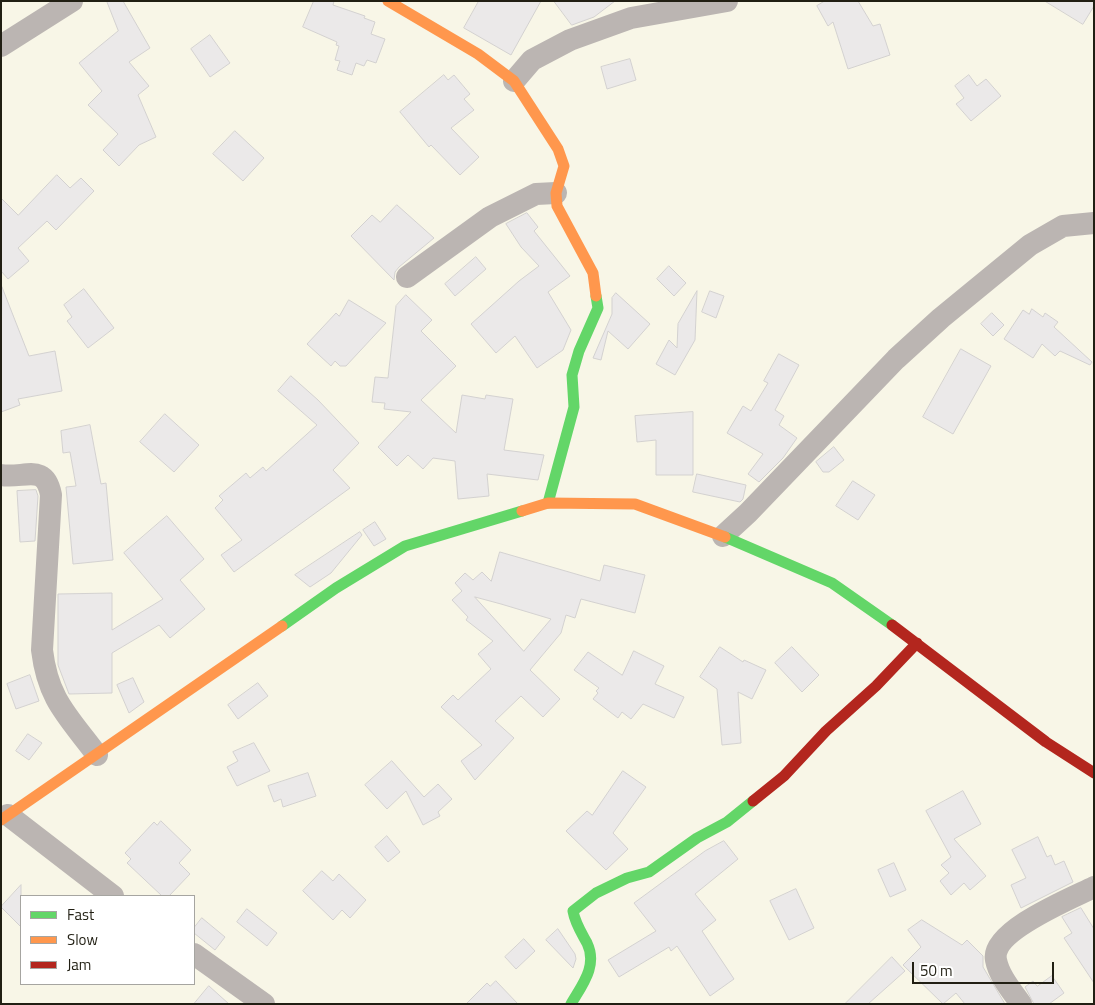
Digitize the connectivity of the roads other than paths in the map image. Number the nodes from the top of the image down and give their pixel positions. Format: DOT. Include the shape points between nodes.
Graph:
graph roads {
  1 [pos="72,1"];
  2 [pos="388,1"];
  3 [pos="727,1"];
  4 [pos="1,46"];
  5 [pos="514,80"];
  6 [pos="556,193"];
  7 [pos="1094,223"];
  8 [pos="407,276"];
  9 [pos="1,475"];
  10 [pos="548,503"];
  11 [pos="723,536"];
  12 [pos="917,643"];
  13 [pos="97,754"];
  14 [pos="1094,772"];
  15 [pos="5,817"];
  16 [pos="1094,887"];
  17 [pos="112,895"];
  18 [pos="195,955"];
  19 [pos="264,1004"];
  20 [pos="571,1004"];
  21 [pos="1021,1004"];
  1 -- 4 [label="street"];
  2 -- 5 [label="street" via="478,54"];
  3 -- 5 [label="street" via="631,18 570,40 532,60"];
  5 -- 6 [label="street" via="558,149 564,166"];
  6 -- 8 [label="street" via="536,194 490,217"];
  6 -- 10 [label="street" via="561,217 592,273 598,308 572,375 574,407"];
  7 -- 11 [label="street" via="1063,226 1030,245 941,318 896,359"];
  9 -- 13 [label="street" via="34,474 43,476 49,483 51,495 42,650 44,671 54,698"];
  10 -- 11 [label="street" via="635,504"];
  10 -- 13 [label="street" via="405,546 336,588"];
  11 -- 12 [label="street" via="832,583"];
  12 -- 14 [label="street" via="1046,742"];
  12 -- 20 [label="street" via="784,776 727,822 697,838 649,872 627,878 573,911 575,925 591,955 591,967"];
  13 -- 15 [label="street"];
  15 -- 17 [label="street"];
  16 -- 21 [label="street" via="1017,927 998,948 995,959 1001,974"];
  18 -- 19 [label="street"];
}
